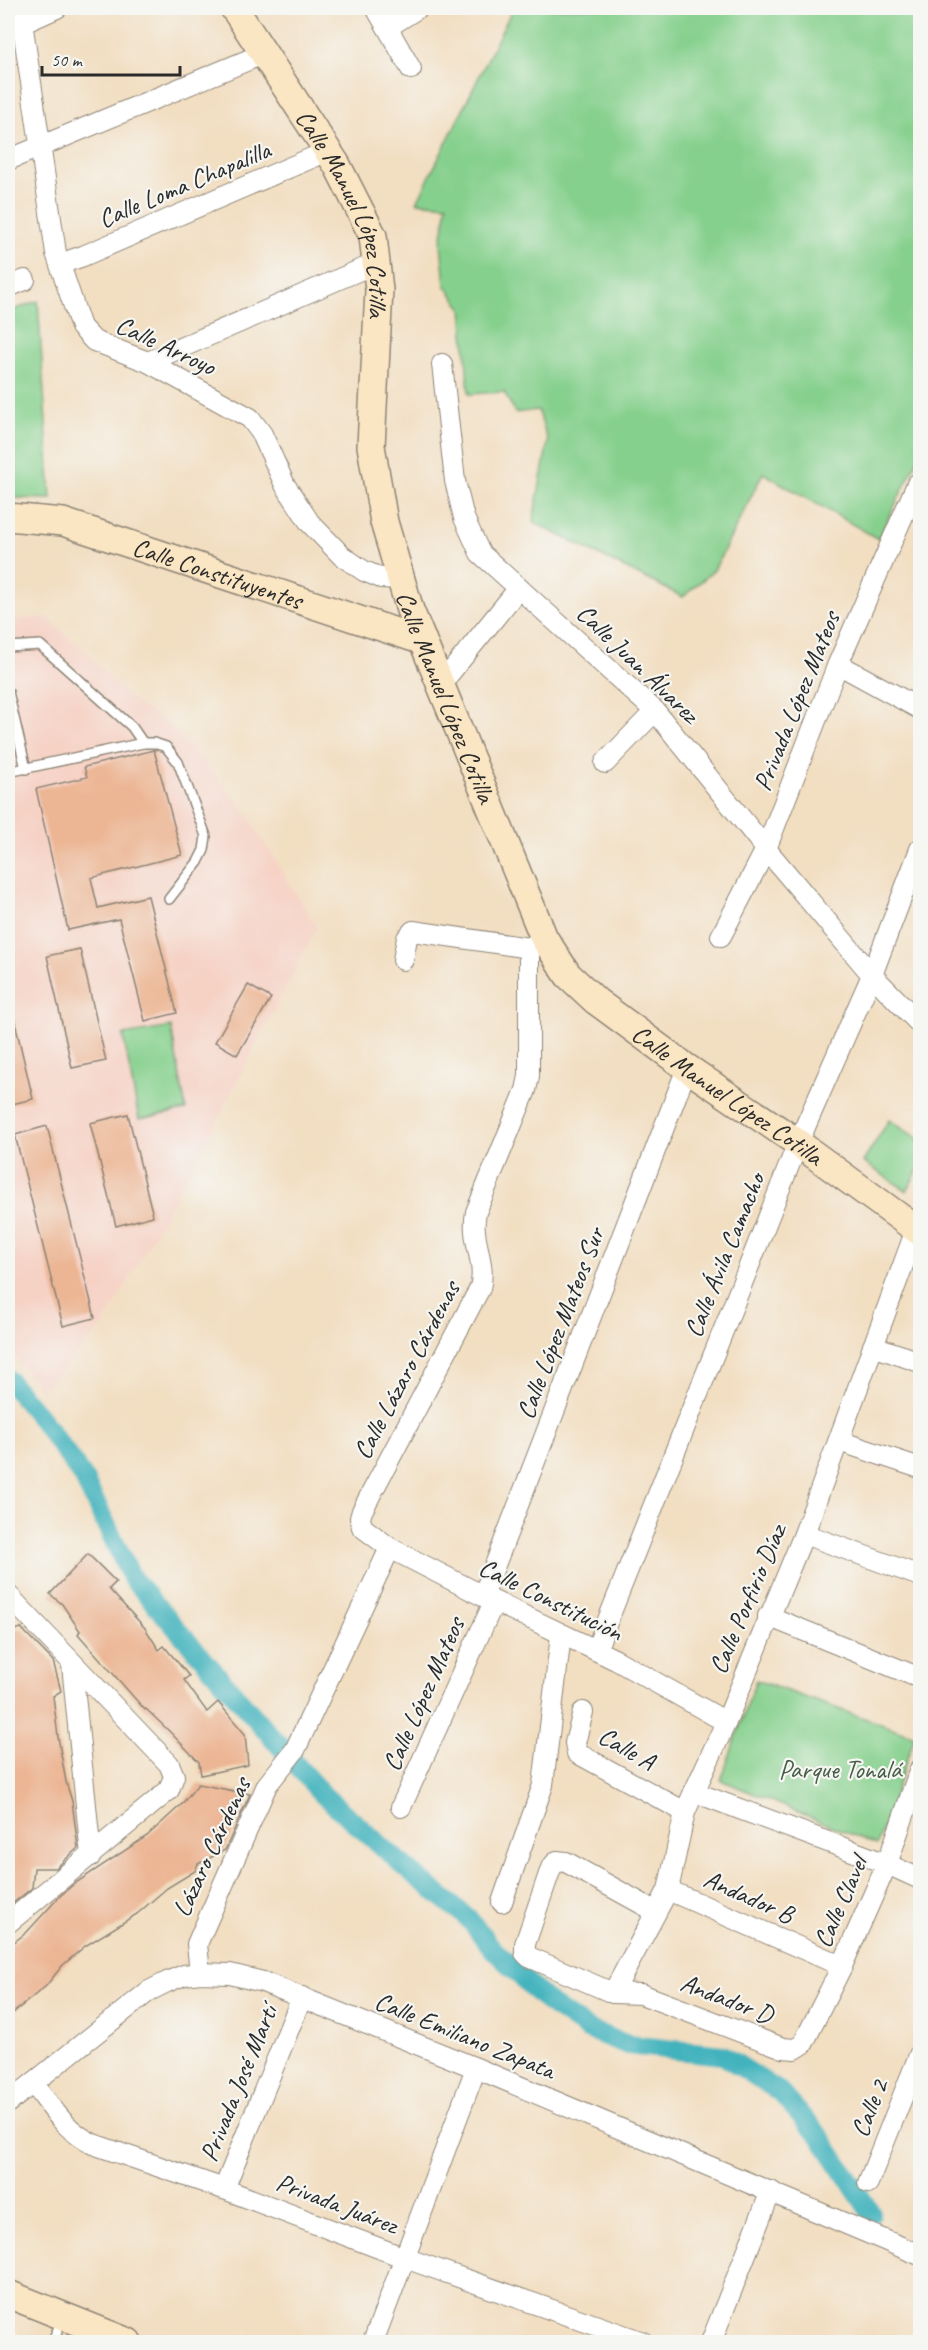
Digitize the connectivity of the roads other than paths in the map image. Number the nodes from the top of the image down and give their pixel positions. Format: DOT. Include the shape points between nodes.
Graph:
graph roads {
  1 [pos="57,8"];
  2 [pos="234,8"];
  3 [pos="376,8"];
  4 [pos="417,8"];
  5 [pos="17,20"];
  6 [pos="388,27"];
  7 [pos="265,53"];
  8 [pos="411,69"];
  9 [pos="39,145"];
  10 [pos="328,152"];
  11 [pos="8,160"];
  12 [pos="376,263"];
  13 [pos="60,264"];
  14 [pos="148,362"];
  15 [pos="442,364"];
  16 [pos="917,484"];
  17 [pos="8,517"];
  18 [pos="401,579"];
  19 [pos="519,588"];
  20 [pos="423,641"];
  21 [pos="8,647"];
  22 [pos="838,664"];
  23 [pos="441,684"];
  24 [pos="8,692"];
  25 [pos="921,709"];
  26 [pos="655,711"];
  27 [pos="143,743"];
  28 [pos="605,763"];
  29 [pos="26,769"];
  30 [pos="8,772"];
  31 [pos="766,849"];
  32 [pos="921,849"];
  33 [pos="169,899"];
  34 [pos="721,936"];
  35 [pos="537,943"];
  36 [pos="403,960"];
  37 [pos="872,975"];
  38 [pos="921,1024"];
  39 [pos="687,1068"];
  40 [pos="798,1143"];
  41 [pos="919,1227"];
  42 [pos="873,1346"];
  43 [pos="921,1362"];
  44 [pos="839,1441"];
  45 [pos="921,1468"];
  46 [pos="360,1518"];
  47 [pos="804,1534"];
  48 [pos="390,1548"];
  49 [pos="921,1576"];
  50 [pos="8,1595"];
  51 [pos="488,1599"];
  52 [pos="768,1616"];
  53 [pos="561,1635"];
  54 [pos="596,1650"];
  55 [pos="72,1665"];
  56 [pos="921,1678"];
  57 [pos="583,1712"];
  58 [pos="726,1722"];
  59 [pos="921,1769"];
  60 [pos="693,1792"];
  61 [pos="914,1806"];
  62 [pos="401,1808"];
  63 [pos="685,1812"];
  64 [pos="91,1856"];
  65 [pos="887,1864"];
  66 [pos="921,1879"];
  67 [pos="668,1890"];
  68 [pos="502,1902"];
  69 [pos="655,1911"];
  70 [pos="8,1923"];
  71 [pos="842,1966"];
  72 [pos="200,1973"];
  73 [pos="613,1993"];
  74 [pos="302,1997"];
  75 [pos="795,2049"];
  76 [pos="921,2053"];
  77 [pos="476,2068"];
  78 [pos="33,2083"];
  79 [pos="8,2103"];
  80 [pos="868,2183"];
  81 [pos="224,2189"];
  82 [pos="771,2191"];
  83 [pos="921,2256"];
  84 [pos="405,2258"];
  85 [pos="8,2294"];
  86 [pos="63,2316"];
  87 [pos="53,2343"];
  88 [pos="128,2343"];
  89 [pos="373,2343"];
  90 [pos="643,2343"];
  91 [pos="711,2343"];
  1 -- 5 [label="street"];
  2 -- 7 [label="street, Calle Manuel López Cotilla"];
  3 -- 6 [label="street"];
  4 -- 6 [label="street"];
  5 -- 9 [label="street, Calle Arroyo"];
  6 -- 8 [label="street"];
  7 -- 9 [label="street"];
  7 -- 10 [label="street, Calle Manuel López Cotilla"];
  9 -- 11 [label="street"];
  9 -- 13 [label="street, Calle Arroyo"];
  10 -- 12 [label="street, Calle Manuel López Cotilla" via="373,236"];
  10 -- 13 [label="street, Calle Loma Chapalilla"];
  12 -- 14 [label="street"];
  12 -- 18 [label="street, Calle Manuel López Cotilla" via="379,290 371,446 384,522"];
  13 -- 14 [label="street, Calle Arroyo" via="81,327 94,341"];
  14 -- 18 [label="street, Calle Arroyo" via="250,418 310,523 342,556 364,571 381,578"];
  15 -- 19 [label="street, Calle Juan Álvarez" via="455,481 464,518 480,554"];
  16 -- 22 [label="street, Privada López Mateos"];
  17 -- 20 [label="street, Calle Constituyentes" via="63,522"];
  18 -- 20 [label="street, Calle Manuel López Cotilla"];
  19 -- 23 [label="street"];
  19 -- 26 [label="street, Calle Juan Álvarez"];
  20 -- 23 [label="street, Calle Manuel López Cotilla"];
  21 -- 27 [label="lane" via="40,645 132,727"];
  22 -- 25 [label="street"];
  22 -- 31 [label="street, Privada López Mateos"];
  23 -- 35 [label="street, Calle Manuel López Cotilla"];
  24 -- 29 [label="lane"];
  26 -- 28 [label="street"];
  26 -- 31 [label="street, Calle Juan Álvarez"];
  27 -- 29 [label="lane"];
  27 -- 33 [label="lane" via="166,747 177,762 206,836 198,862"];
  29 -- 30 [label="lane"];
  31 -- 34 [label="street, Privada López Mateos"];
  31 -- 37 [label="street, Calle Juan Álvarez"];
  32 -- 37 [label="street, Calle Ávila Camacho"];
  35 -- 36 [label="street" via="413,931 407,938"];
  35 -- 39 [label="street, Calle Manuel López Cotilla" via="596,1001"];
  35 -- 46 [label="street, Calle Lázaro Cárdenas" via="530,1076 476,1212 474,1236 483,1277 480,1288"];
  37 -- 38 [label="street, Calle Juan Álvarez"];
  37 -- 40 [label="street, Calle Ávila Camacho"];
  39 -- 40 [label="street, Calle Manuel López Cotilla"];
  39 -- 51 [label="street, Calle López Mateos Sur"];
  40 -- 41 [label="street, Calle Manuel López Cotilla"];
  40 -- 54 [label="street, Calle Ávila Camacho"];
  41 -- 42 [label="street, Calle Porfirio Díaz"];
  42 -- 43 [label="street"];
  42 -- 44 [label="street, Calle Porfirio Díaz"];
  44 -- 45 [label="street"];
  44 -- 47 [label="street, Calle Porfirio Díaz"];
  46 -- 48 [label="street, Calle Constitución" via="362,1527"];
  47 -- 49 [label="street"];
  47 -- 52 [label="street, Calle Porfirio Díaz"];
  48 -- 51 [label="street, Calle Constitución"];
  48 -- 72 [label="street, Lázaro Cárdenas" via="295,1750 267,1785 197,1944"];
  50 -- 55 [label="street"];
  51 -- 53 [label="street, Calle Constitución"];
  51 -- 62 [label="street, Calle López Mateos"];
  52 -- 56 [label="street"];
  52 -- 58 [label="street, Calle Porfirio Díaz"];
  53 -- 54 [label="street, Calle Constitución"];
  53 -- 68 [label="street" via="543,1785"];
  54 -- 58 [label="street, Calle Constitución"];
  55 -- 64 [label="street"];
  55 -- 64 [label="street" via="169,1764 174,1776 169,1790"];
  57 -- 63 [label="street, Calle A" via="575,1743 577,1753"];
  58 -- 60 [label="street, Calle Porfirio Díaz"];
  59 -- 61 [label="street, Calle Clavel"];
  60 -- 63 [label="street, Calle Porfirio Díaz"];
  60 -- 65 [label="street"];
  61 -- 65 [label="street, Calle Clavel"];
  63 -- 67 [label="street, Calle Porfirio Díaz"];
  64 -- 70 [label="street"];
  65 -- 66 [label="street"];
  65 -- 71 [label="street, Calle Clavel"];
  67 -- 69 [label="street, Calle Porfirio Díaz"];
  67 -- 71 [label="street, Andador B"];
  69 -- 73 [label="street, Calle Porfirio Díaz"];
  69 -- 73 [label="street" via="566,1862 557,1862 551,1868 525,1953"];
  71 -- 75 [label="street, Calle Clavel" via="803,2044"];
  72 -- 74 [label="street, Calle Emiliano Zapata" via="230,1974"];
  72 -- 78 [label="street, Calle Emiliano Zapata" via="149,1991"];
  73 -- 75 [label="street, Andador D" via="641,1994 783,2048"];
  74 -- 77 [label="street, Calle Emiliano Zapata"];
  74 -- 81 [label="street, Privada José Martí"];
  76 -- 80 [label="street, Calle 2"];
  77 -- 82 [label="street, Calle Emiliano Zapata"];
  77 -- 84 [label="street"];
  78 -- 79 [label="street, Calle Emiliano Zapata"];
  78 -- 81 [label="street, Privada Juárez" via="76,2136"];
  81 -- 84 [label="street, Privada Juárez"];
  82 -- 83 [label="street, Calle Emiliano Zapata"];
  82 -- 91 [label="street"];
  84 -- 89 [label="street"];
  84 -- 90 [label="street, Privada Juárez"];
  85 -- 86 [label="street"];
  86 -- 87 [label="lane"];
  86 -- 88 [label="street"];
}
